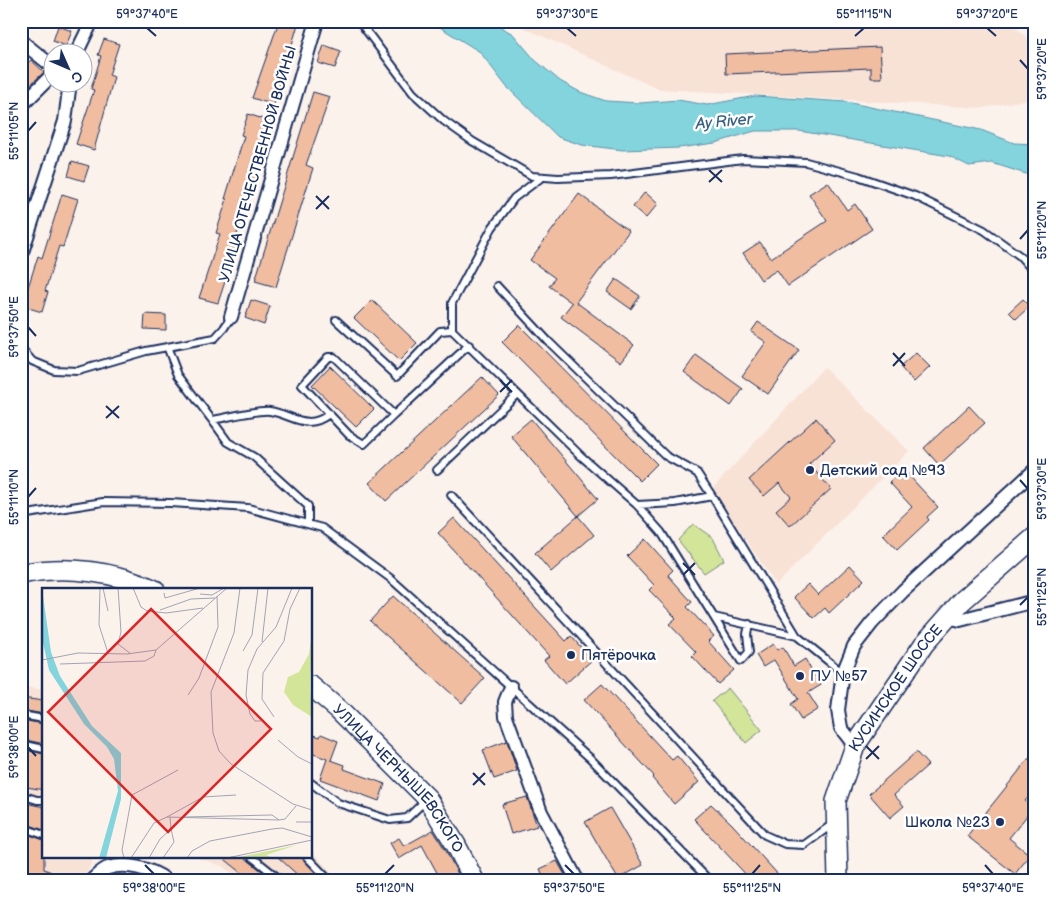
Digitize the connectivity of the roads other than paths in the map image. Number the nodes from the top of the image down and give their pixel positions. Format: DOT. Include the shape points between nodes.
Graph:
graph roads {
  1 [pos="92,21"];
  2 [pos="316,21"];
  3 [pos="359,21"];
  4 [pos="21,41"];
  5 [pos="83,42"];
  6 [pos="42,58"];
  7 [pos="42,85"];
  8 [pos="68,92"];
  9 [pos="21,106"];
  10 [pos="542,176"];
  11 [pos="21,256"];
  12 [pos="1035,273"];
  13 [pos="497,286"];
  14 [pos="231,317"];
  15 [pos="336,320"];
  16 [pos="452,330"];
  17 [pos="469,345"];
  18 [pos="21,348"];
  19 [pos="168,348"];
  20 [pos="518,394"];
  21 [pos="329,414"];
  22 [pos="394,416"];
  23 [pos="212,420"];
  24 [pos="437,470"];
  25 [pos="1035,470"];
  26 [pos="452,495"];
  27 [pos="712,496"];
  28 [pos="637,505"];
  29 [pos="21,515"];
  30 [pos="308,524"];
  31 [pos="1035,537"];
  32 [pos="21,574"];
  33 [pos="151,588"];
  34 [pos="1035,602"];
  35 [pos="714,617"];
  36 [pos="948,617"];
  37 [pos="749,624"];
  38 [pos="796,636"];
  39 [pos="843,673"];
  40 [pos="312,687"];
  41 [pos="511,687"];
  42 [pos="21,715"];
  43 [pos="42,719"];
  44 [pos="21,744"];
  45 [pos="855,746"];
  46 [pos="42,749"];
  47 [pos="312,784"];
  48 [pos="21,794"];
  49 [pos="428,798"];
  50 [pos="42,800"];
  51 [pos="837,820"];
  52 [pos="21,827"];
  53 [pos="42,834"];
  54 [pos="253,858"];
  55 [pos="308,858"];
  56 [pos="92,880"];
  57 [pos="166,880"];
  58 [pos="281,880"];
  59 [pos="329,880"];
  60 [pos="474,880"];
  61 [pos="577,880"];
  62 [pos="710,880"];
  63 [pos="838,880"];
  1 -- 5 [label="street"];
  2 -- 14 [label="street, УЛИЦА ОТЕЧЕСТВЕННОЙ ВОЙНЫ"];
  3 -- 10 [label="lane" via="413,93 444,121 532,176"];
  4 -- 6 [label="street"];
  7 -- 9 [label="street"];
  8 -- 11 [label="street" via="64,121"];
  10 -- 12 [label="lane" via="611,176 744,159 806,162 915,196 976,225 1020,256"];
  10 -- 16 [label="lane" via="514,198 492,228 452,303"];
  13 -- 27 [label="lane" via="548,341 666,456 697,473"];
  14 -- 19 [label="lane" via="215,338"];
  15 -- 16 [label="lane" via="397,376 440,331"];
  16 -- 17 [label="lane"];
  17 -- 20 [label="lane"];
  17 -- 22 [label="lane"];
  18 -- 19 [label="lane" via="32,361 54,370 78,371 146,351"];
  19 -- 23 [label="lane" via="178,375"];
  20 -- 24 [label="lane"];
  20 -- 28 [label="lane"];
  21 -- 22 [label="lane" via="349,435 364,444"];
  21 -- 22 [label="lane" via="302,385 328,357 334,357"];
  21 -- 23 [label="lane" via="322,419 298,422 270,410"];
  23 -- 30 [label="lane" via="228,442 254,456 308,506"];
  25 -- 39 [label="street" via="872,623 854,646"];
  26 -- 51 [label="lane" via="764,835 785,844 804,845"];
  27 -- 28 [label="lane" via="675,503"];
  27 -- 38 [label="lane"];
  28 -- 35 [label="lane" via="661,532"];
  29 -- 30 [label="lane" via="103,502 171,503 248,508"];
  30 -- 41 [label="lane" via="322,528 390,578"];
  31 -- 36 [label="main road, КУСИНСКОЕ ШОССЕ"];
  32 -- 33 [label="main road" via="84,570 134,580"];
  34 -- 36 [label="street" via="960,620"];
  35 -- 37 [label="lane"];
  35 -- 37 [label="lane" via="741,661 749,652"];
  36 -- 45 [label="main road, КУСИНСКОЕ ШОССЕ" via="918,652"];
  37 -- 38 [label="lane"];
  38 -- 39 [label="lane"];
  39 -- 45 [label="street" via="838,710 840,728"];
  40 -- 49 [label="main road, УЛИЦА ЧЕРНЫШЕВСКОГО"];
  41 -- 61 [label="street" via="505,702 506,716 541,812"];
  41 -- 62 [label="lane" via="590,758"];
  42 -- 43 [label="lane"];
  44 -- 46 [label="lane"];
  45 -- 51 [label="main road, КУСИНСКОЕ ШОССЕ" via="836,801"];
  47 -- 49 [label="lane" via="338,802 390,820 407,818"];
  48 -- 50 [label="lane"];
  49 -- 60 [label="main road, УЛИЦА ЧЕРНЫШЕВСКОГО"];
  51 -- 63 [label="main road, КУСИНСКОЕ ШОССЕ"];
  52 -- 53 [label="lane"];
  54 -- 58 [label="lane"];
  55 -- 59 [label="lane"];
  56 -- 57 [label="street" via="106,868 125,865 160,875"];
}
